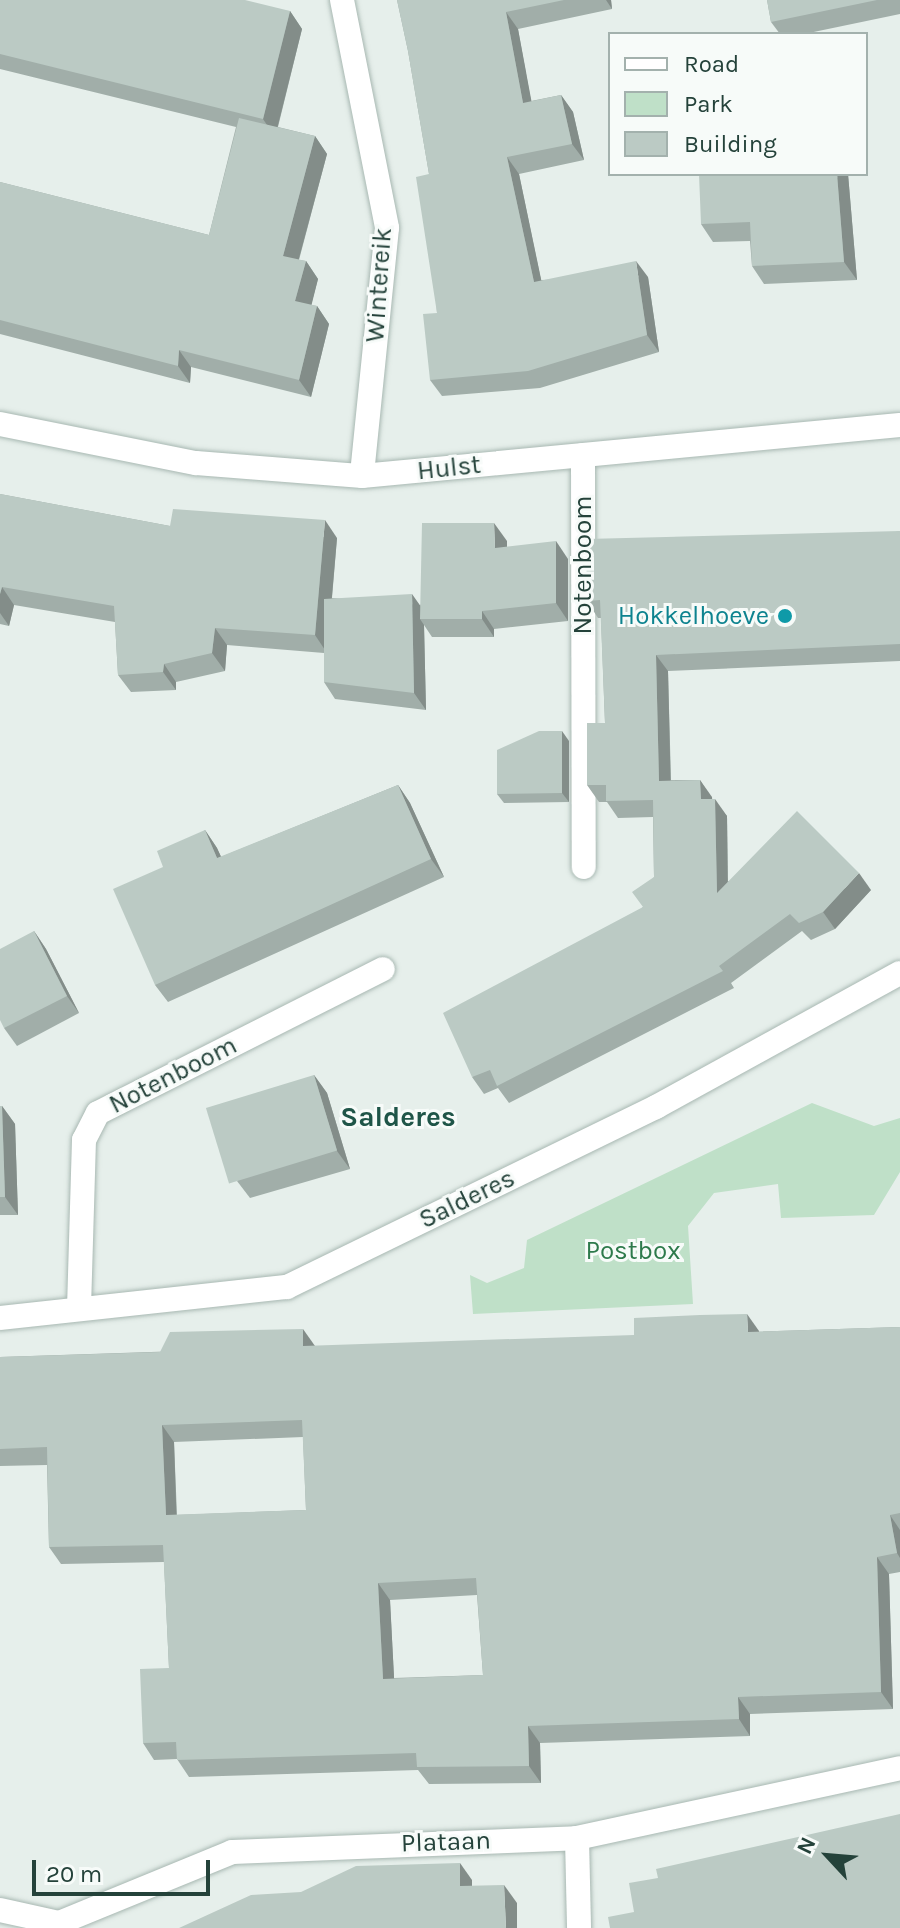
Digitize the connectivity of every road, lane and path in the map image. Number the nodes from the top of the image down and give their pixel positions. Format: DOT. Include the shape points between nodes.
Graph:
graph roads {
  1 [pos="342,0"];
  2 [pos="0,424"];
  3 [pos="900,425"];
  4 [pos="583,455"];
  5 [pos="362,476"];
  6 [pos="584,867"];
  7 [pos="383,969"];
  8 [pos="900,973"];
  9 [pos="79,1308"];
  10 [pos="0,1318"];
  11 [pos="900,1768"];
  12 [pos="577,1838"];
  13 [pos="0,1910"];
  14 [pos="579,1928"];
  1 -- 5 [label="street, Wintereik" via="387,228"];
  2 -- 5 [label="street, Hulst" via="196,463"];
  3 -- 4 [label="street, Hulst"];
  4 -- 5 [label="street, Hulst"];
  4 -- 6 [label="street, Notenboom"];
  7 -- 9 [label="street, Notenboom" via="98,1113 84,1140"];
  8 -- 9 [label="street, Salderes" via="656,1107 287,1287"];
  9 -- 10 [label="street, Salderes"];
  11 -- 12 [label="street, Plataan"];
  12 -- 13 [label="street, Plataan" via="232,1852 59,1923"];
  12 -- 14 [label="street"];
}
